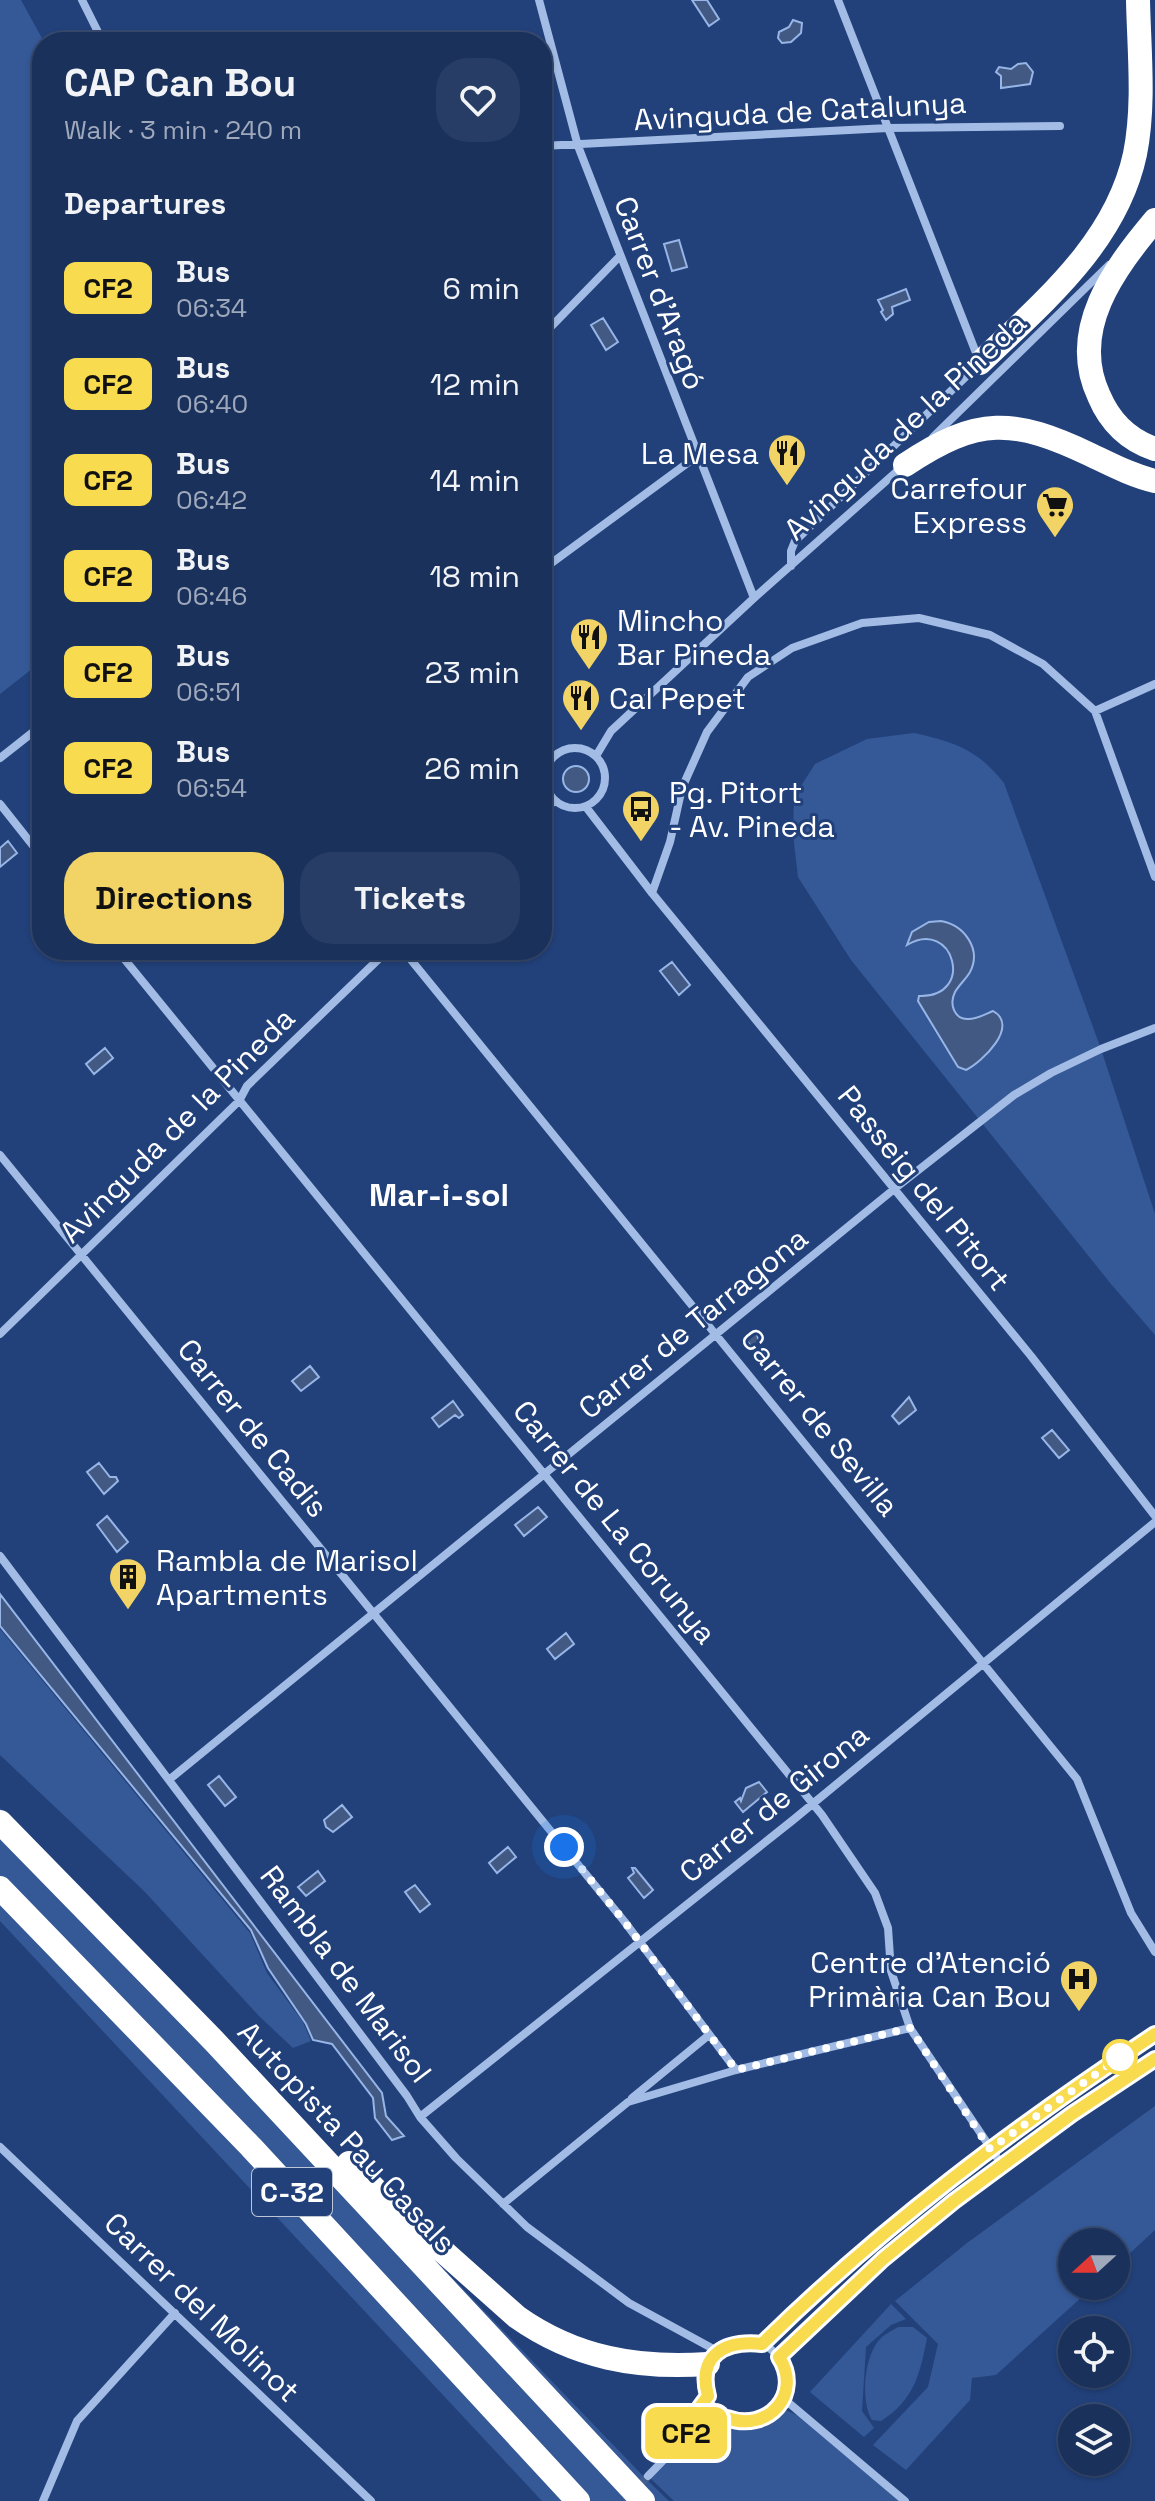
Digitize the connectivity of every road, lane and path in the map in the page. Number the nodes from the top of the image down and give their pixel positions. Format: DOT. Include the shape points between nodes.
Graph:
graph roads {
  1 [pos="82,0"];
  2 [pos="539,0"];
  3 [pos="838,0"];
  4 [pos="1138,0"];
  5 [pos="98,32"];
  6 [pos="548,32"];
  7 [pos="552,49"];
  8 [pos="1060,126"];
  9 [pos="888,128"];
  10 [pos="552,146"];
  11 [pos="578,146"];
  12 [pos="1155,220"];
  13 [pos="620,256"];
  14 [pos="552,326"];
  15 [pos="980,363"];
  16 [pos="1155,449"];
  17 [pos="697,456"];
  18 [pos="905,465"];
  19 [pos="1155,481"];
  20 [pos="552,563"];
  21 [pos="791,566"];
  22 [pos="754,598"];
  23 [pos="1155,684"];
  24 [pos="1095,711"];
  25 [pos="32,733"];
  26 [pos="596,756"];
  27 [pos="553,757"];
  28 [pos="0,758"];
  29 [pos="552,797"];
  30 [pos="555,801"];
  31 [pos="552,803"];
  32 [pos="0,804"];
  33 [pos="586,807"];
  34 [pos="32,844"];
  35 [pos="1155,877"];
  36 [pos="652,893"];
  37 [pos="125,960"];
  38 [pos="378,960"];
  39 [pos="411,960"];
  40 [pos="1155,1028"];
  41 [pos="239,1101"];
  42 [pos="0,1155"];
  43 [pos="893,1190"];
  44 [pos="82,1253"];
  45 [pos="0,1334"];
  46 [pos="718,1334"];
  47 [pos="545,1475"];
  48 [pos="1155,1516"];
  49 [pos="1155,1522"];
  50 [pos="0,1556"];
  51 [pos="374,1615"];
  52 [pos="985,1663"];
  53 [pos="170,1779"];
  54 [pos="813,1803"];
  55 [pos="0,1822"];
  56 [pos="0,1888"];
  57 [pos="640,1943"];
  58 [pos="123,1947"];
  59 [pos="1155,1952"];
  60 [pos="910,2028"];
  61 [pos="1155,2034"];
  62 [pos="709,2035"];
  63 [pos="1155,2059"];
  64 [pos="736,2070"];
  65 [pos="628,2102"];
  66 [pos="420,2117"];
  67 [pos="0,2147"];
  68 [pos="990,2149"];
  69 [pos="1002,2165"];
  70 [pos="503,2204"];
  71 [pos="175,2313"];
  72 [pos="762,2344"];
  73 [pos="779,2357"];
  74 [pos="713,2358"];
  75 [pos="708,2396"];
  76 [pos="783,2398"];
  77 [pos="727,2418"];
  78 [pos="686,2437"];
  79 [pos="648,2476"];
  80 [pos="43,2501"];
  81 [pos="371,2501"];
  82 [pos="578,2501"];
  83 [pos="643,2501"];
  84 [pos="905,2501"];
  1 -- 5 [label="street"];
  2 -- 6 [label="street, Carrer d'Aragó"];
  3 -- 9 [label="street"];
  4 -- 15 [label="highway" via="1141,107 1135,155 1111,219 1054,292"];
  7 -- 11 [label="street, Carrer d'Aragó"];
  8 -- 9 [label="street, Avinguda de Catalunya"];
  9 -- 11 [label="street, Avinguda de Catalunya"];
  9 -- 15 [label="street"];
  10 -- 11 [label="street, Avinguda de Catalunya"];
  11 -- 13 [label="street, Carrer d'Aragó"];
  12 -- 16 [label="highway" via="1107,285 1091,324 1089,353 1095,388 1111,418 1130,437"];
  12 -- 18 [label="street, Avinguda de la Pineda"];
  13 -- 14 [label="street"];
  13 -- 17 [label="street, Carrer d'Aragó"];
  15 -- 21 [label="street, Avinguda de la Pineda" via="795,541"];
  17 -- 20 [label="street"];
  17 -- 22 [label="street, Carrer d'Aragó"];
  18 -- 19 [label="highway" via="962,433 1009,426 1050,436"];
  18 -- 21 [label="street, Avinguda de la Pineda"];
  21 -- 22 [label="street, Avinguda de la Pineda"];
  22 -- 26 [label="street, Avinguda de la Pineda" via="611,731"];
  23 -- 24 [label="street"];
  24 -- 35 [label="street"];
  24 -- 36 [label="street" via="1043,664 990,635 919,618 862,623 792,648 748,677 707,732 682,788"];
  25 -- 28 [label="street"];
  26 -- 27 [label="street" via="579,748"];
  26 -- 33 [label="street" via="603,764 605,785"];
  29 -- 30 [label="street"];
  30 -- 31 [label="street"];
  30 -- 33 [label="street"];
  32 -- 34 [label="street"];
  33 -- 36 [label="street, Passeig del Pitort"];
  36 -- 43 [label="street, Passeig del Pitort"];
  37 -- 41 [label="street, Carrer de La Corunya"];
  38 -- 41 [label="street, Avinguda de la Pineda" via="247,1086"];
  39 -- 46 [label="street, Carrer de Sevilla"];
  40 -- 43 [label="street, Carrer de Tarragona" via="1014,1095"];
  41 -- 44 [label="street, Avinguda de la Pineda"];
  41 -- 47 [label="street, Carrer de La Corunya"];
  42 -- 44 [label="street, Carrer de Cadis"];
  43 -- 46 [label="street, Carrer de Tarragona"];
  43 -- 48 [label="street, Passeig del Pitort"];
  44 -- 45 [label="street, Avinguda de la Pineda"];
  44 -- 51 [label="street, Carrer de Cadis"];
  46 -- 47 [label="street, Carrer de Tarragona"];
  46 -- 52 [label="street, Carrer de Sevilla"];
  47 -- 51 [label="street, Carrer de Tarragona"];
  47 -- 54 [label="street, Carrer de La Corunya"];
  49 -- 52 [label="street, Carrer de Girona"];
  50 -- 53 [label="street, Rambla de Marisol"];
  51 -- 53 [label="street, Carrer de Tarragona"];
  51 -- 57 [label="street, Carrer de Cadis"];
  52 -- 54 [label="street, Carrer de Girona"];
  52 -- 59 [label="street, Carrer de Sevilla" via="1077,1779 1131,1913"];
  53 -- 66 [label="street, Rambla de Marisol"];
  54 -- 57 [label="street, Carrer de Girona"];
  54 -- 60 [label="street, Carrer de La Corunya" via="875,1893 888,1928 891,1971"];
  55 -- 58 [label="highway, Autopista Pau Casals / C-32"];
  56 -- 82 [label="highway, C-32" via="251,2147"];
  57 -- 62 [label="street, Carrer de Cadis"];
  57 -- 66 [label="street, Carrer de Girona"];
  58 -- 74 [label="highway" via="391,2205 537,2331 622,2362 652,2366"];
  58 -- 83 [label="highway, Autopista Pau Casals / C-32"];
  60 -- 64 [label="street"];
  60 -- 68 [label="street, Carrer de La Corunya"];
  61 -- 68 [label="street"];
  62 -- 64 [label="street, Carrer de Cadis"];
  62 -- 65 [label="street"];
  63 -- 69 [label="street"];
  64 -- 65 [label="street"];
  65 -- 70 [label="street"];
  66 -- 70 [label="street, Rambla de Marisol"];
  67 -- 71 [label="street, Carrer del Molinot"];
  68 -- 69 [label="street, Carrer de La Corunya"];
  68 -- 72 [label="street" via="902,2216"];
  69 -- 73 [label="street" via="883,2259"];
  70 -- 74 [label="street, Rambla de Marisol" via="629,2303"];
  71 -- 80 [label="street" via="77,2421"];
  71 -- 81 [label="street, Carrer del Molinot"];
  72 -- 73 [label="street"];
  72 -- 74 [label="street" via="737,2343"];
  73 -- 76 [label="street" via="788,2379"];
  74 -- 75 [label="street" via="705,2381"];
  75 -- 77 [label="street"];
  75 -- 78 [label="street" via="686,2426"];
  76 -- 77 [label="street" via="759,2421"];
  76 -- 84 [label="street"];
  77 -- 78 [label="street"];
  78 -- 79 [label="street"];
}
